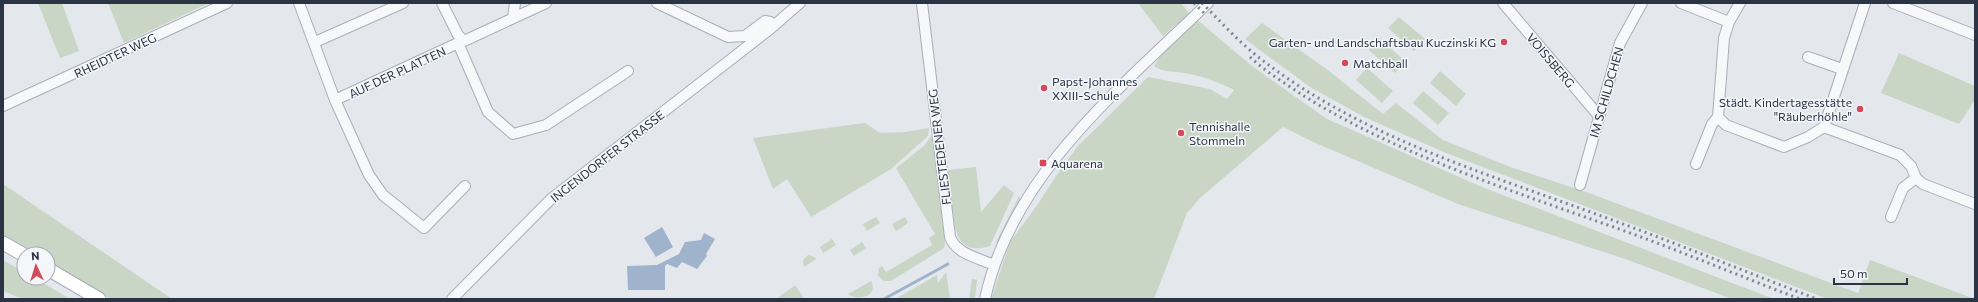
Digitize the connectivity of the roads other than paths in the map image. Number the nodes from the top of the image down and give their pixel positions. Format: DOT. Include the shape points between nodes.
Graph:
graph roads {
  1 [pos="227,3"];
  2 [pos="299,3"];
  3 [pos="404,3"];
  4 [pos="442,3"];
  5 [pos="514,3"];
  6 [pos="546,3"];
  7 [pos="657,3"];
  8 [pos="800,3"];
  9 [pos="922,3"];
  10 [pos="1208,3"];
  11 [pos="1503,3"];
  12 [pos="1642,3"];
  13 [pos="1680,3"];
  14 [pos="1740,3"];
  15 [pos="1865,3"];
  16 [pos="1893,3"];
  17 [pos="513,18"];
  18 [pos="1729,22"];
  19 [pos="774,26"];
  20 [pos="1975,34"];
  21 [pos="315,42"];
  22 [pos="461,42"];
  23 [pos="1808,57"];
  24 [pos="1842,69"];
  25 [pos="628,71"];
  26 [pos="335,100"];
  27 [pos="3,106"];
  28 [pos="1599,116"];
  29 [pos="1718,117"];
  30 [pos="1824,127"];
  31 [pos="1696,164"];
  32 [pos="1916,178"];
  33 [pos="1580,185"];
  34 [pos="465,186"];
  35 [pos="1975,204"];
  36 [pos="1891,216"];
  37 [pos="3,244"];
  38 [pos="16,251"];
  39 [pos="994,264"];
  40 [pos="56,274"];
  41 [pos="99,299"];
  42 [pos="452,299"];
  43 [pos="985,299"];
  1 -- 27 [label="street, RHEIDTER WEG"];
  2 -- 21 [label="street, AUF DER PLATTEN"];
  3 -- 21 [label="street"];
  4 -- 22 [label="street"];
  5 -- 17 [label="street"];
  6 -- 17 [label="street, AUF DER PLATTEN"];
  7 -- 19 [label="street" via="728,37 745,36 765,21"];
  8 -- 19 [label="street, INGENDORFER STRASSE"];
  9 -- 39 [label="street, FLIESTEDENER WEG" via="950,237 955,247 961,251"];
  10 -- 39 [label="street" via="1132,76 1066,145 1020,208"];
  11 -- 28 [label="street, VOISSBERG"];
  12 -- 28 [label="street, IM SCHILDCHEN" via="1620,43"];
  13 -- 18 [label="street"];
  14 -- 18 [label="street"];
  15 -- 24 [label="street"];
  16 -- 20 [label="street"];
  17 -- 22 [label="street, AUF DER PLATTEN"];
  18 -- 29 [label="street" via="1724,38"];
  19 -- 42 [label="street, INGENDORFER STRASSE" via="550,200"];
  21 -- 26 [label="street, AUF DER PLATTEN"];
  22 -- 25 [label="street" via="488,112 513,134 546,125"];
  22 -- 26 [label="street, AUF DER PLATTEN"];
  23 -- 24 [label="street"];
  24 -- 30 [label="street"];
  26 -- 34 [label="street, AUF DER PLATTEN" via="368,175 383,195 424,228"];
  28 -- 33 [label="street, IM SCHILDCHEN"];
  29 -- 30 [label="street" via="1726,125 1784,147"];
  29 -- 31 [label="street" via="1712,124"];
  30 -- 32 [label="street" via="1900,155"];
  32 -- 35 [label="street" via="1923,184"];
  32 -- 36 [label="street" via="1902,188"];
  37 -- 38 [label="main road"];
  39 -- 43 [label="street"];
  40 -- 41 [label="main road"];
}
